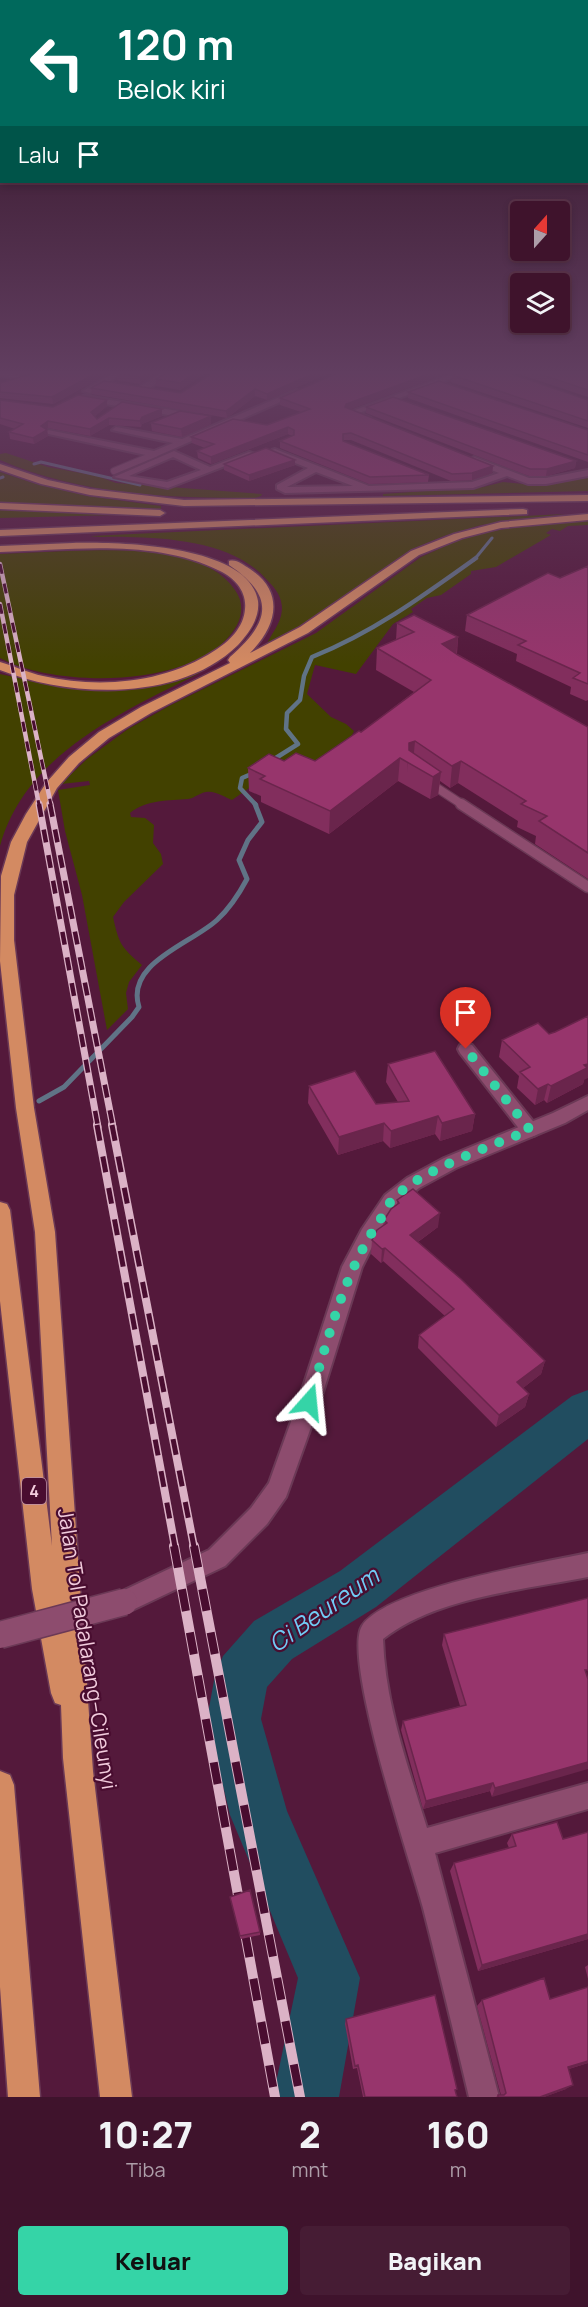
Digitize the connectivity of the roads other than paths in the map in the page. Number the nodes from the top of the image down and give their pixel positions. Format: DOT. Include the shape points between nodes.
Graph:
graph roads {
  1 [pos="5,469"];
  2 [pos="119,469"];
  3 [pos="138,469"];
  4 [pos="213,469"];
  5 [pos="314,469"];
  6 [pos="497,469"];
  7 [pos="210,470"];
  8 [pos="114,471"];
  9 [pos="508,473"];
  10 [pos="588,473"];
  11 [pos="432,478"];
  12 [pos="453,486"];
  13 [pos="368,489"];
  14 [pos="588,499"];
  15 [pos="0,506"];
  16 [pos="588,509"];
  17 [pos="288,517"];
  18 [pos="588,517"];
  19 [pos="0,521"];
  20 [pos="0,533"];
  21 [pos="0,543"];
  22 [pos="0,549"];
  23 [pos="0,666"];
  24 [pos="182,692"];
  25 [pos="420,775"];
  26 [pos="588,887"];
  27 [pos="466,1049"];
  28 [pos="588,1102"];
  29 [pos="530,1130"];
  30 [pos="0,1210"];
  31 [pos="588,1565"];
  32 [pos="0,1635"];
  33 [pos="79,1770"];
  34 [pos="0,1785"];
  35 [pos="588,1796"];
  36 [pos="419,1844"];
  37 [pos="24,2097"];
  38 [pos="116,2097"];
  39 [pos="484,2097"];
  1 -- 14 [label="highway" via="84,492 184,503"];
  2 -- 8 [label="lane"];
  3 -- 7 [label="street" via="119,477 168,485"];
  4 -- 7 [label="street"];
  5 -- 13 [label="street"];
  5 -- 13 [label="street" via="280,487 290,491"];
  6 -- 9 [label="street"];
  9 -- 10 [label="street" via="540,482"];
  9 -- 12 [label="street" via="481,483"];
  11 -- 12 [label="street"];
  12 -- 13 [label="street"];
  14 -- 17 [label="highway"];
  15 -- 17 [label="highway"];
  16 -- 17 [label="highway"];
  17 -- 19 [label="highway"];
  17 -- 20 [label="highway"];
  18 -- 24 [label="highway" via="501,525 434,545 400,562 304,630"];
  21 -- 24 [label="highway" via="162,543 225,559 249,574 268,598 266,625 254,643 234,660"];
  22 -- 23 [label="highway" via="122,547 179,553 227,571 246,588 252,607 249,626 233,644 202,664 160,679 115,685 73,684 28,676"];
  24 -- 33 [label="highway" via="110,731 62,773 22,835 6,894 10,991 45,1232"];
  25 -- 26 [label="lane"];
  27 -- 29 [label="street"];
  28 -- 29 [label="street"];
  29 -- 32 [label="street, bridge" via="450,1163 413,1183 392,1200 352,1267 278,1489 217,1558 124,1602"];
  30 -- 33 [label="highway, Jalan Tol Padalarang–Cileunyi / 4" via="45,1589"];
  31 -- 36 [label="street" via="432,1599 390,1617 371,1633 370,1652 380,1703"];
  33 -- 38 [label="highway, Jalan Tol Padalarang–Cileunyi / 4"];
  34 -- 37 [label="highway"];
  35 -- 36 [label="street"];
  36 -- 39 [label="street"];
}
